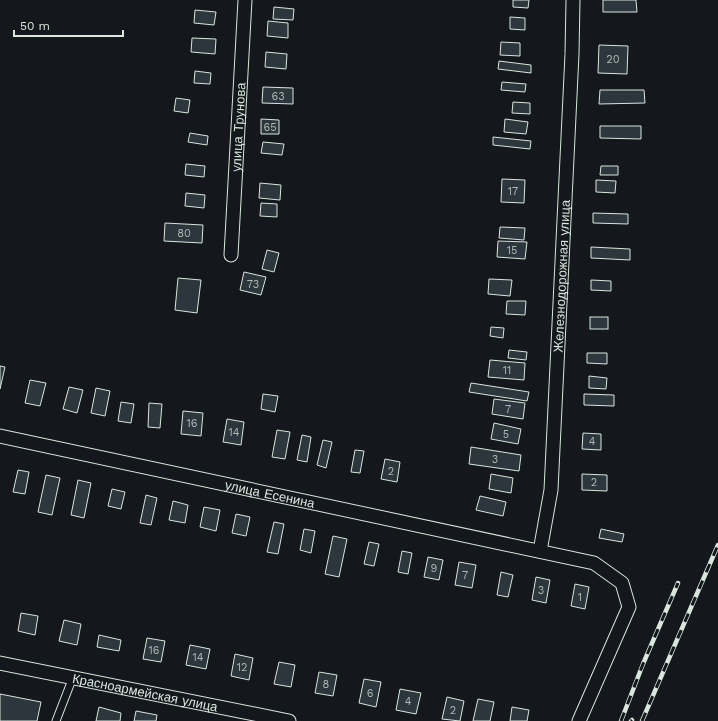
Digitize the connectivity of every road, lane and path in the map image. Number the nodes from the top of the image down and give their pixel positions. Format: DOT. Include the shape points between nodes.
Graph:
graph roads {
  1 [pos="245,0"];
  2 [pos="573,0"];
  3 [pos="230,255"];
  4 [pos="0,436"];
  5 [pos="540,551"];
  6 [pos="0,663"];
  7 [pos="73,677"];
  8 [pos="56,721"];
  9 [pos="289,721"];
  10 [pos="579,721"];
  1 -- 3 [label="street, улица Трунова"];
  2 -- 5 [label="street, Железнодорожная улица" via="551,490"];
  4 -- 5 [label="street, улица Есенина"];
  5 -- 10 [label="street" via="594,563 622,583 629,607"];
  6 -- 7 [label="street, Красноармейская улица"];
  7 -- 8 [label="lane"];
  7 -- 9 [label="street, Красноармейская улица"];
}
